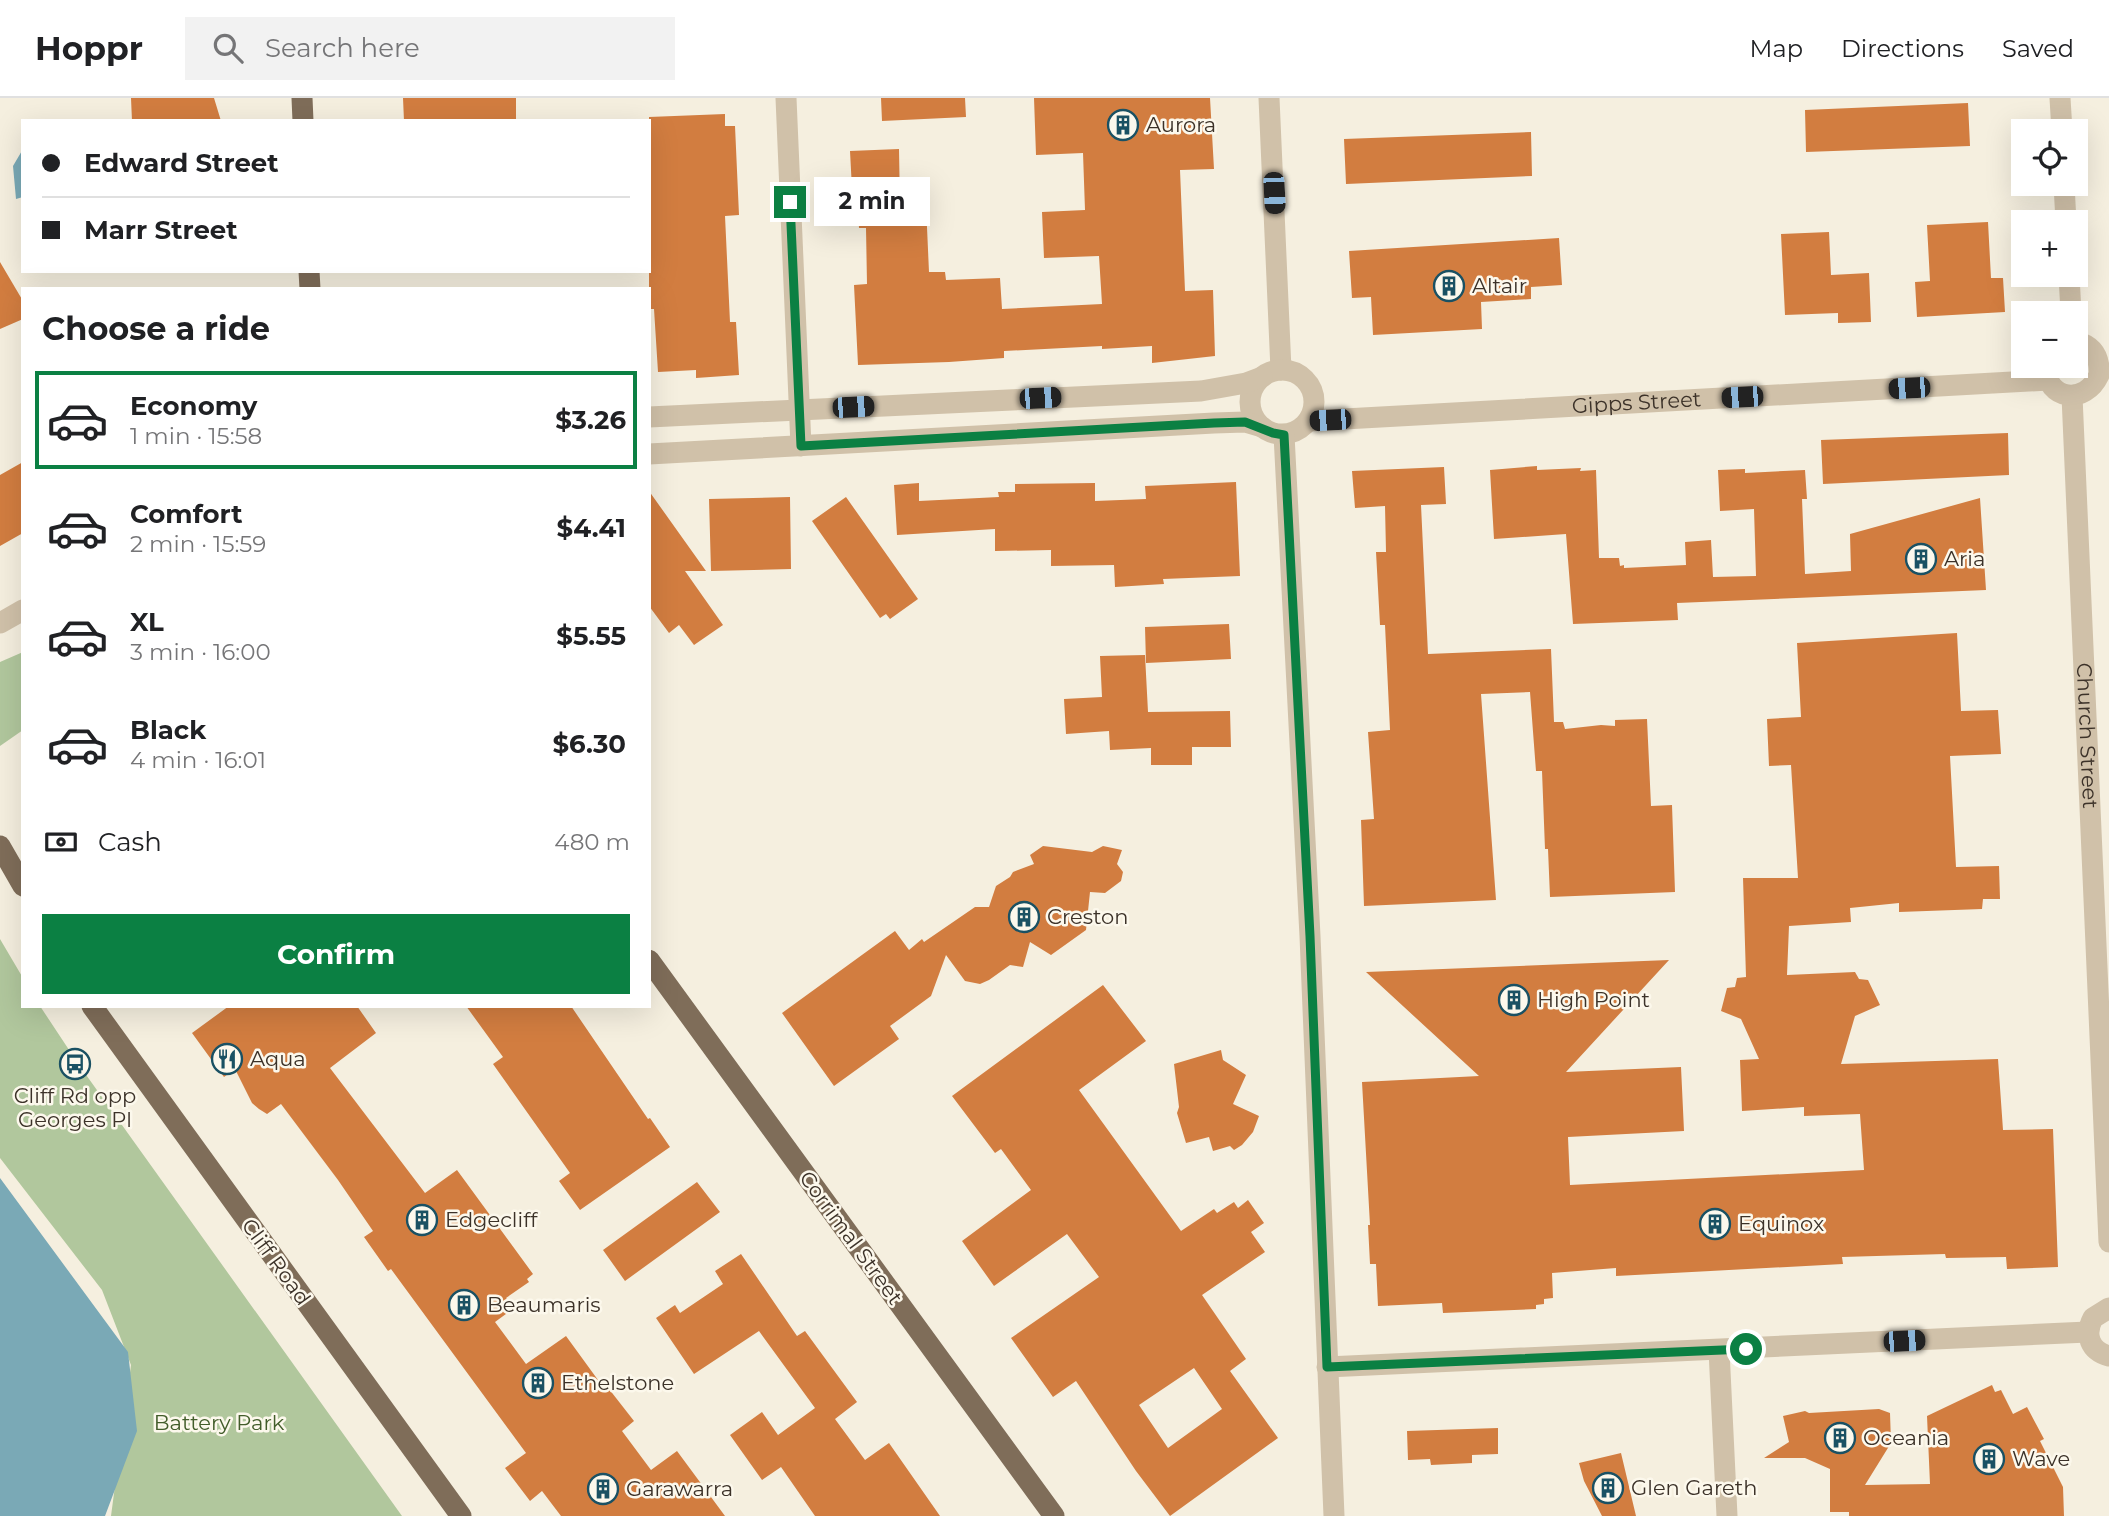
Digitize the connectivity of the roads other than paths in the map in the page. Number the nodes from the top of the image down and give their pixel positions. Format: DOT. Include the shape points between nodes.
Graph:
graph roads {
  1 [pos="302,98"];
  2 [pos="786,98"];
  3 [pos="1269,98"];
  4 [pos="2060,98"];
  5 [pos="303,119"];
  6 [pos="2061,119"];
  7 [pos="2088,346"];
  8 [pos="2104,368"];
  9 [pos="1271,374"];
  10 [pos="2011,375"];
  11 [pos="2050,378"];
  12 [pos="2072,396"];
  13 [pos="799,409"];
  14 [pos="651,417"];
  15 [pos="1308,421"];
  16 [pos="1262,427"];
  17 [pos="1284,435"];
  18 [pos="801,446"];
  19 [pos="651,454"];
  20 [pos="21,611"];
  21 [pos="0,622"];
  22 [pos="0,846"];
  23 [pos="21,883"];
  24 [pos="651,963"];
  25 [pos="93,1008"];
  26 [pos="2109,1242"];
  27 [pos="2109,1308"];
  28 [pos="2088,1332"];
  29 [pos="1719,1350"];
  30 [pos="2109,1356"];
  31 [pos="1327,1367"];
  32 [pos="461,1516"];
  33 [pos="1054,1516"];
  34 [pos="1334,1516"];
  35 [pos="1727,1516"];
  1 -- 5 [label="main road"];
  2 -- 13 [label="street"];
  3 -- 9 [label="street"];
  4 -- 6 [label="street"];
  7 -- 8 [label="street"];
  8 -- 12 [label="street" via="2089,390"];
  9 -- 13 [label="street" via="1201,391"];
  9 -- 15 [label="street" via="1303,377 1310,385 1315,407"];
  9 -- 16 [label="street" via="1251,394 1252,414"];
  10 -- 15 [label="street, Gipps Street"];
  11 -- 12 [label="street" via="2056,390"];
  12 -- 26 [label="street, Church Street"];
  13 -- 14 [label="street"];
  13 -- 18 [label="street"];
  15 -- 17 [label="street"];
  16 -- 17 [label="street"];
  16 -- 18 [label="street" via="1245,422 1214,423"];
  17 -- 31 [label="street"];
  18 -- 19 [label="street"];
  20 -- 21 [label="street"];
  22 -- 23 [label="main road"];
  24 -- 33 [label="main road, Corrimal Street"];
  25 -- 32 [label="main road, Cliff Road"];
  27 -- 28 [label="street" via="2093,1318"];
  28 -- 29 [label="street"];
  28 -- 30 [label="street" via="2092,1346"];
  29 -- 31 [label="street"];
  29 -- 35 [label="street"];
  31 -- 34 [label="street"];
}
